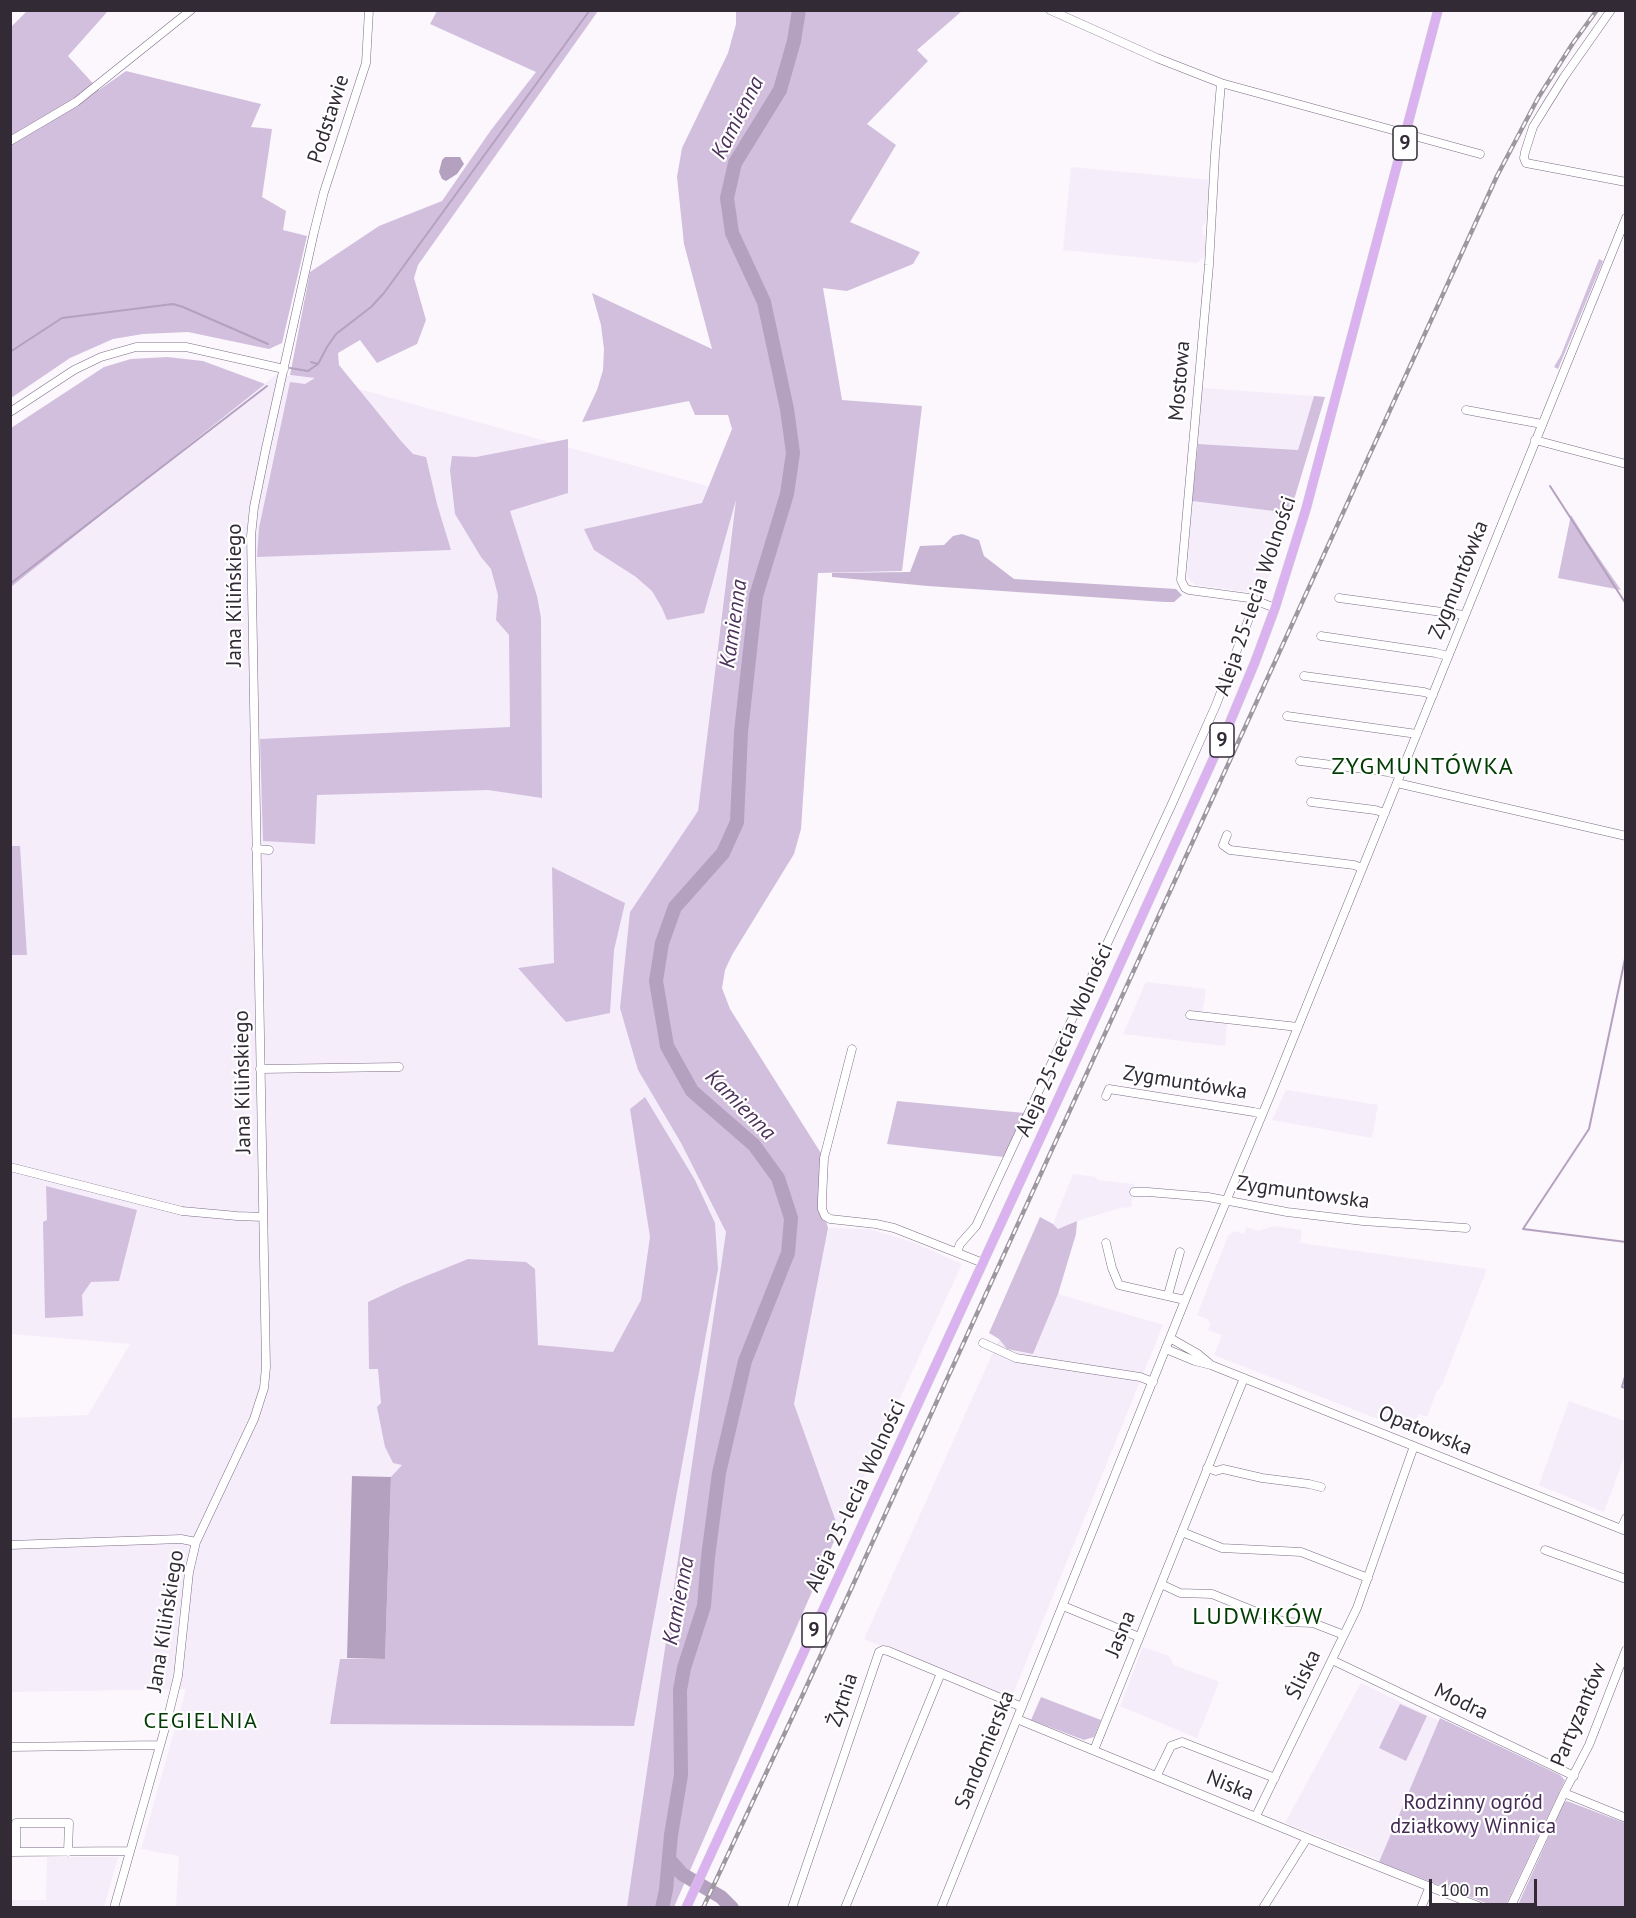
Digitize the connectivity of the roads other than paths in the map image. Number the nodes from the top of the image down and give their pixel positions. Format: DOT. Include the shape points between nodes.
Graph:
graph roads {
  1 [pos="191,10"];
  2 [pos="369,10"];
  3 [pos="1050,10"];
  4 [pos="1438,10"];
  5 [pos="1611,10"];
  6 [pos="1221,83"];
  7 [pos="1407,135"];
  8 [pos="10,141"];
  9 [pos="1480,154"];
  10 [pos="1626,182"];
  11 [pos="1626,218"];
  12 [pos="313,237"];
  13 [pos="284,369"];
  14 [pos="1466,410"];
  15 [pos="10,412"];
  16 [pos="1542,424"];
  17 [pos="1535,440"];
  18 [pos="1626,464"];
  19 [pos="1339,598"];
  20 [pos="1256,600"];
  21 [pos="1275,608"];
  22 [pos="1464,615"];
  23 [pos="1321,636"];
  24 [pos="1448,656"];
  25 [pos="1304,676"];
  26 [pos="1433,695"];
  27 [pos="1287,716"];
  28 [pos="1417,734"];
  29 [pos="1300,761"];
  30 [pos="1398,779"];
  31 [pos="1311,802"];
  32 [pos="1385,813"];
  33 [pos="1227,835"];
  34 [pos="1626,836"];
  35 [pos="256,849"];
  36 [pos="269,850"];
  37 [pos="1362,868"];
  38 [pos="1190,1015"];
  39 [pos="1298,1027"];
  40 [pos="852,1049"];
  41 [pos="399,1066"];
  42 [pos="260,1069"];
  43 [pos="1106,1096"];
  44 [pos="1262,1114"];
  45 [pos="10,1167"];
  46 [pos="1134,1192"];
  47 [pos="1227,1201"];
  48 [pos="263,1217"];
  49 [pos="1467,1228"];
  50 [pos="1106,1243"];
  51 [pos="957,1252"];
  52 [pos="1180,1252"];
  53 [pos="983,1263"];
  54 [pos="1168,1295"];
  55 [pos="1185,1300"];
  56 [pos="1170,1338"];
  57 [pos="983,1343"];
  58 [pos="1166,1349"];
  59 [pos="1211,1365"];
  60 [pos="1244,1378"];
  61 [pos="1153,1382"];
  62 [pos="1414,1446"];
  63 [pos="1207,1468"];
  64 [pos="1321,1487"];
  65 [pos="1626,1518"];
  66 [pos="1623,1530"];
  67 [pos="1182,1532"];
  68 [pos="196,1542"];
  69 [pos="10,1545"];
  70 [pos="1545,1550"];
  71 [pos="1368,1578"];
  72 [pos="1626,1579"];
  73 [pos="1161,1584"];
  74 [pos="1063,1606"];
  75 [pos="1344,1635"];
  76 [pos="1138,1637"];
  77 [pos="1626,1650"];
  78 [pos="1332,1660"];
  79 [pos="941,1673"];
  80 [pos="1022,1707"];
  81 [pos="1017,1719"];
  82 [pos="160,1745"];
  83 [pos="10,1747"];
  84 [pos="1094,1750"];
  85 [pos="1157,1775"];
  86 [pos="1574,1776"];
  87 [pos="1275,1778"];
  88 [pos="1564,1793"];
  89 [pos="1256,1816"];
  90 [pos="1626,1818"];
  91 [pos="1307,1838"];
  92 [pos="130,1851"];
  93 [pos="13,1852"];
  94 [pos="68,1852"];
  95 [pos="1430,1886"];
  96 [pos="114,1908"];
  97 [pos="686,1908"];
  98 [pos="792,1908"];
  99 [pos="845,1908"];
  100 [pos="941,1908"];
  101 [pos="1263,1908"];
  102 [pos="1421,1908"];
  103 [pos="1483,1908"];
  104 [pos="1510,1908"];
  1 -- 8 [label="street" via="76,102"];
  2 -- 12 [label="street, Podstawie" via="365,69"];
  3 -- 6 [label="street"];
  4 -- 7 [label="main road, Aleja 25-lecia Wolności / 9"];
  5 -- 10 [label="street" via="1533,127 1525,152 1526,163"];
  6 -- 7 [label="street"];
  6 -- 20 [label="street, Mostowa" via="1181,580 1189,590"];
  7 -- 9 [label="street"];
  7 -- 21 [label="main road, Aleja 25-lecia Wolności / 9" via="1306,509"];
  11 -- 16 [label="street, Zygmuntówka"];
  12 -- 13 [label="street, Jana Kilińskiego"];
  13 -- 15 [label="street" via="186,347 136,347 74,370"];
  13 -- 35 [label="street, Jana Kilińskiego" via="251,536"];
  14 -- 16 [label="street"];
  16 -- 17 [label="street, Zygmuntówka"];
  17 -- 18 [label="street"];
  17 -- 22 [label="street, Zygmuntówka"];
  19 -- 22 [label="street"];
  20 -- 21 [label="street, Mostowa"];
  20 -- 51 [label="street" via="1216,705 1171,806 976,1226"];
  21 -- 53 [label="main road, Aleja 25-lecia Wolności / 9" via="1230,722"];
  22 -- 24 [label="street, Zygmuntówka"];
  23 -- 24 [label="street"];
  24 -- 26 [label="street, Zygmuntówka"];
  25 -- 26 [label="street"];
  26 -- 28 [label="street, Zygmuntówka"];
  27 -- 28 [label="street"];
  28 -- 30 [label="street, Zygmuntówka"];
  29 -- 30 [label="street" via="1388,772"];
  30 -- 32 [label="street, Zygmuntówka"];
  30 -- 34 [label="street"];
  31 -- 32 [label="street"];
  32 -- 37 [label="street, Zygmuntówka"];
  33 -- 37 [label="street" via="1223,845 1230,850"];
  35 -- 36 [label="street"];
  35 -- 42 [label="street, Jana Kilińskiego"];
  37 -- 39 [label="street, Zygmuntówka"];
  38 -- 39 [label="street"];
  39 -- 44 [label="street, Zygmuntówka"];
  40 -- 51 [label="street" via="824,1158 825,1215 830,1219 894,1228"];
  41 -- 42 [label="street"];
  42 -- 48 [label="street, Jana Kilińskiego"];
  43 -- 44 [label="street, Zygmuntówka" via="1109,1089"];
  44 -- 47 [label="street, Zygmuntówka"];
  45 -- 48 [label="street" via="182,1211"];
  46 -- 47 [label="street, Zygmuntowska"];
  47 -- 49 [label="street, Zygmuntowska" via="1352,1220"];
  47 -- 55 [label="street, Zygmuntówka"];
  48 -- 68 [label="street, Jana Kilińskiego" via="264,1388 254,1419"];
  50 -- 54 [label="street" via="1119,1285"];
  51 -- 53 [label="street"];
  52 -- 54 [label="street"];
  53 -- 97 [label="main road, Aleja 25-lecia Wolności / 9"];
  54 -- 55 [label="street"];
  55 -- 56 [label="street, Zygmuntówka"];
  56 -- 58 [label="street, Sandomierska"];
  56 -- 59 [label="street, Opatowska"];
  57 -- 61 [label="street" via="1016,1358"];
  58 -- 59 [label="street, Opatowska"];
  58 -- 61 [label="street, Sandomierska"];
  59 -- 60 [label="street, Opatowska"];
  60 -- 62 [label="street, Opatowska"];
  60 -- 63 [label="street, Jasna"];
  61 -- 74 [label="street, Sandomierska"];
  62 -- 66 [label="street, Opatowska"];
  62 -- 71 [label="street, Śliska"];
  63 -- 64 [label="street"];
  63 -- 67 [label="street, Jasna"];
  65 -- 66 [label="street"];
  67 -- 71 [label="street" via="1222,1548 1301,1552"];
  67 -- 73 [label="street, Jasna"];
  68 -- 69 [label="street" via="181,1539"];
  68 -- 82 [label="street, Jana Kilińskiego" via="178,1676"];
  70 -- 72 [label="street"];
  71 -- 75 [label="street, Śliska"];
  73 -- 75 [label="street" via="1180,1593 1212,1594 1269,1617 1313,1623"];
  73 -- 76 [label="street, Jasna"];
  74 -- 76 [label="street"];
  74 -- 80 [label="street, Sandomierska"];
  75 -- 78 [label="street, Śliska"];
  76 -- 84 [label="street, Jasna"];
  77 -- 86 [label="street, Partyzantów"];
  78 -- 86 [label="street, Modra"];
  78 -- 87 [label="street, Śliska"];
  79 -- 80 [label="street, Żytnia"];
  79 -- 98 [label="street, Żytnia" via="888,1651 877,1655"];
  79 -- 99 [label="street"];
  80 -- 81 [label="street, Sandomierska"];
  81 -- 84 [label="street, Niska"];
  81 -- 100 [label="street, Sandomierska"];
  82 -- 83 [label="street"];
  82 -- 92 [label="street, Jana Kilińskiego"];
  84 -- 85 [label="street, Niska"];
  85 -- 87 [label="street" via="1171,1746 1182,1742"];
  85 -- 89 [label="street, Niska"];
  86 -- 88 [label="street, Partyzantów"];
  87 -- 89 [label="street, Śliska"];
  88 -- 90 [label="street, Partyzantów"];
  88 -- 104 [label="street, Partyzantów"];
  89 -- 91 [label="street, Niska"];
  91 -- 95 [label="street, Niska"];
  91 -- 101 [label="street"];
  92 -- 94 [label="street"];
  92 -- 96 [label="street, Jana Kilińskiego"];
  93 -- 94 [label="street"];
  93 -- 94 [label="street" via="16,1823 69,1823"];
  95 -- 102 [label="street"];
  95 -- 103 [label="street, Niska"];
}
